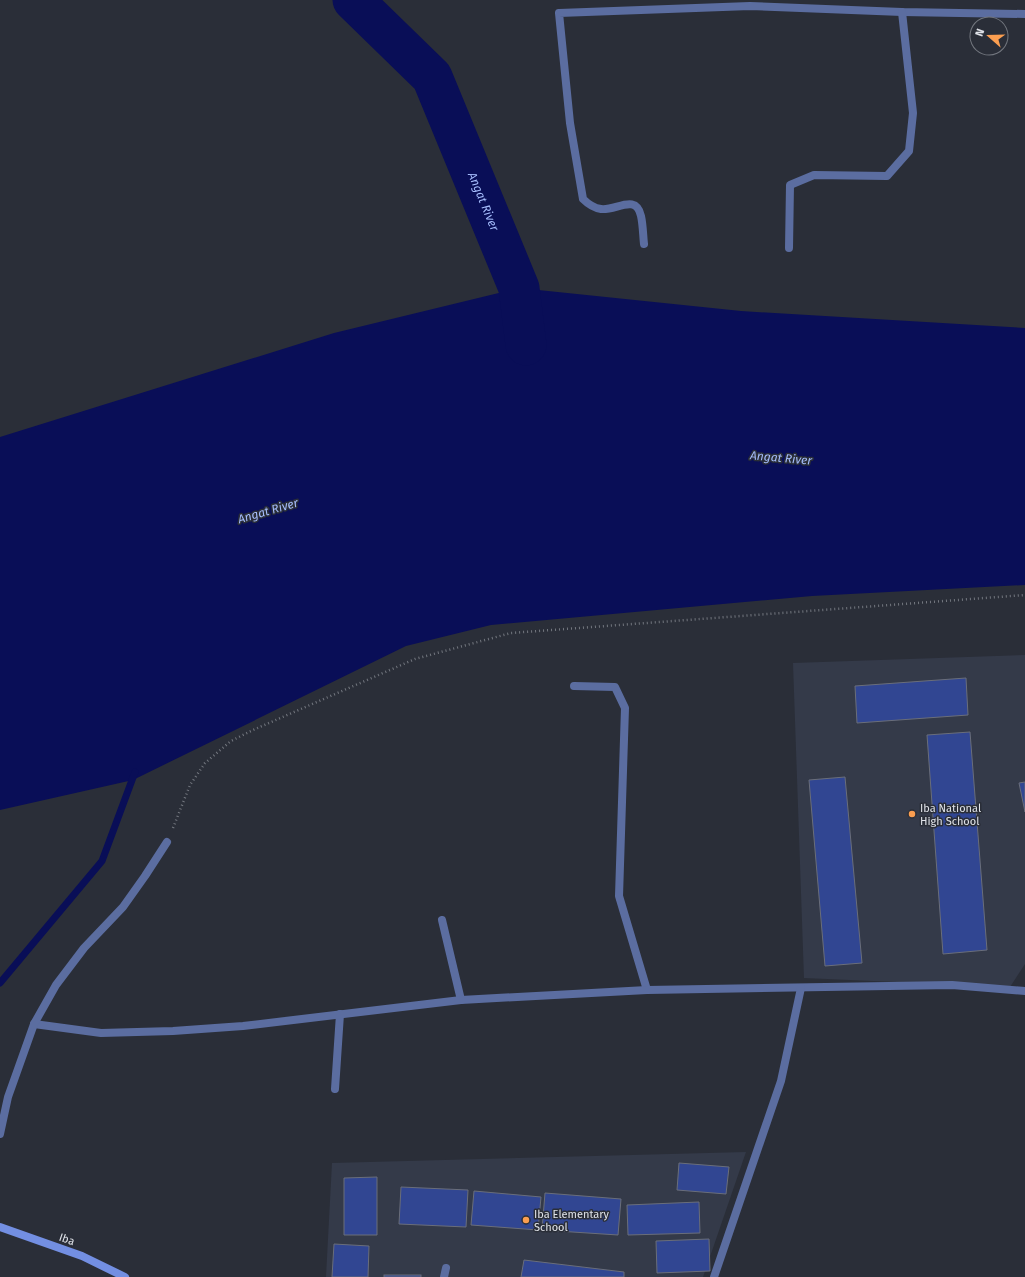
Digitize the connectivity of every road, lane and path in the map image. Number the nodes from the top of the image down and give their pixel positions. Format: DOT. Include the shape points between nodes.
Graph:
graph roads {
  1 [pos="902,12"];
  2 [pos="1025,14"];
  3 [pos="644,244"];
  4 [pos="789,248"];
  5 [pos="1025,595"];
  6 [pos="574,686"];
  7 [pos="167,842"];
  8 [pos="442,920"];
  9 [pos="801,988"];
  10 [pos="647,990"];
  11 [pos="1025,991"];
  12 [pos="461,1000"];
  13 [pos="340,1014"];
  14 [pos="34,1024"];
  15 [pos="335,1089"];
  16 [pos="0,1134"];
  17 [pos="0,1227"];
  18 [pos="446,1268"];
  19 [pos="125,1277"];
  20 [pos="444,1277"];
  21 [pos="714,1277"];
  1 -- 2 [label="street"];
  1 -- 3 [label="street" via="750,6 559,13 570,123 583,198 590,205 602,209 630,204 636,206 641,216"];
  1 -- 4 [label="street" via="913,113 909,150 887,176 814,175 790,185"];
  5 -- 7 [label="path" via="511,633 415,660 231,741 205,763 190,785"];
  6 -- 10 [label="street" via="615,687 625,708 619,896"];
  7 -- 14 [label="street" via="123,907 84,948 56,985"];
  8 -- 12 [label="street"];
  9 -- 10 [label="street"];
  9 -- 11 [label="street" via="952,985"];
  9 -- 21 [label="street" via="781,1081"];
  10 -- 12 [label="street"];
  12 -- 13 [label="street"];
  13 -- 14 [label="street" via="173,1032 101,1033"];
  13 -- 15 [label="street"];
  14 -- 16 [label="street" via="8,1098"];
  17 -- 19 [label="main road, Iba" via="82,1256"];
  18 -- 20 [label="street"];
}
